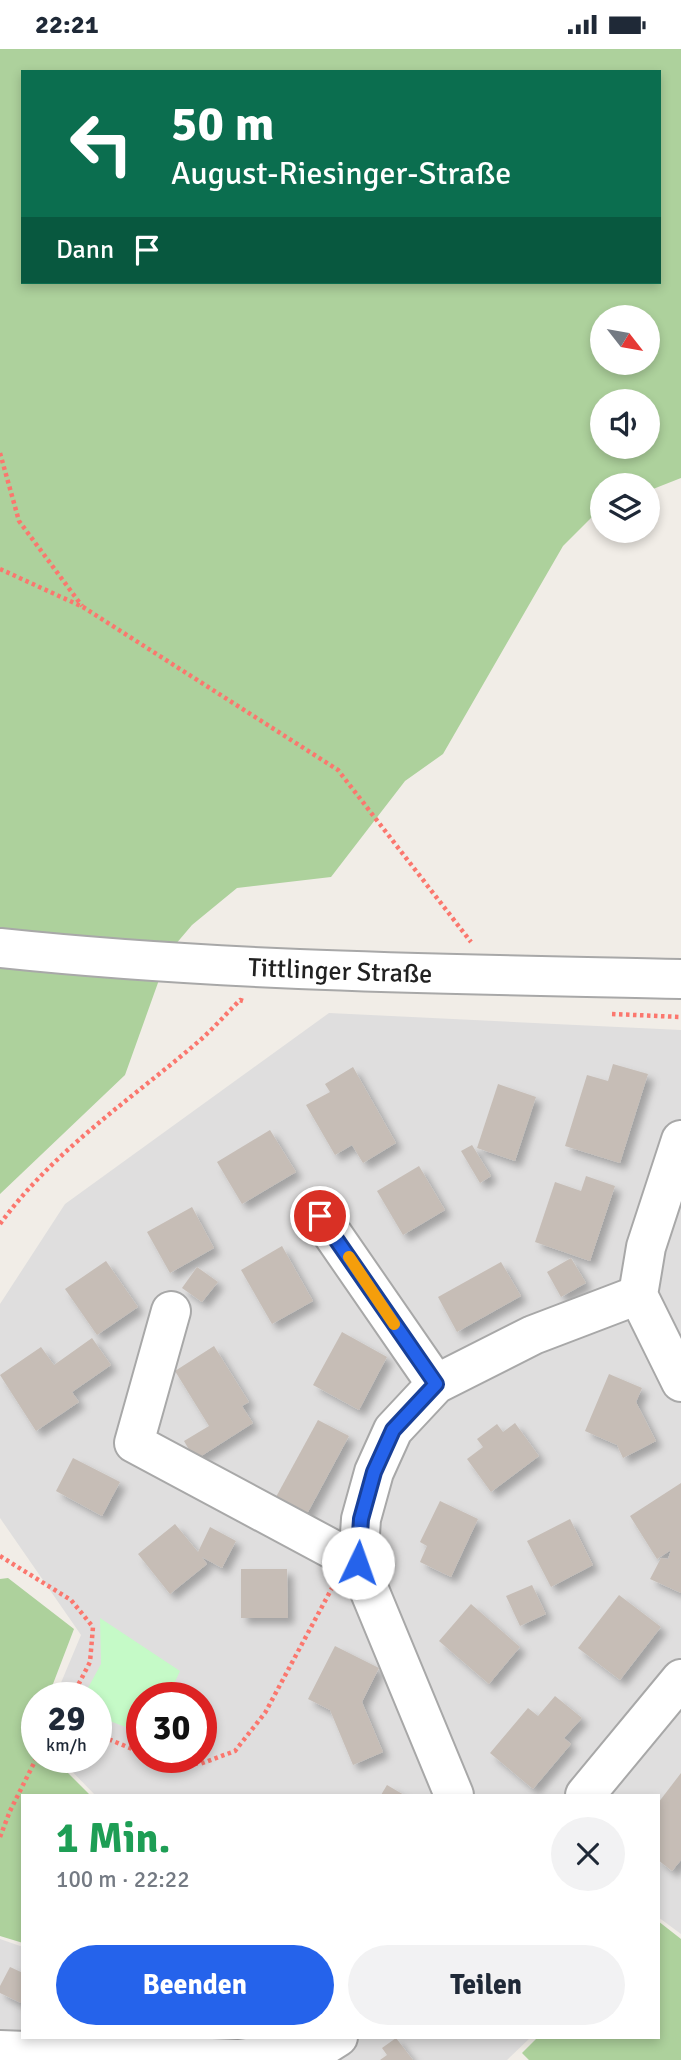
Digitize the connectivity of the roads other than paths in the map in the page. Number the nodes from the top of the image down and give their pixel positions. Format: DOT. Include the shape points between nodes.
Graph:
graph roads {
  1 [pos="0,949"];
  2 [pos="681,979"];
  3 [pos="681,1140"];
  4 [pos="320,1216"];
  5 [pos="638,1295"];
  6 [pos="171,1311"];
  7 [pos="681,1382"];
  8 [pos="436,1384"];
  9 [pos="353,1561"];
  10 [pos="681,1679"];
  11 [pos="454,1794"];
  12 [pos="586,1794"];
  13 [pos="335,2039"];
  14 [pos="0,2050"];
  15 [pos="292,2056"];
  16 [pos="238,2059"];
  1 -- 2 [label="street, Tittlinger Straße" via="113,960 368,972"];
  3 -- 5 [label="street" via="646,1247"];
  4 -- 8 [label="street"];
  5 -- 7 [label="street"];
  5 -- 8 [label="street" via="533,1335"];
  6 -- 9 [label="street" via="134,1443"];
  8 -- 9 [label="street" via="393,1430 374,1472"];
  9 -- 11 [label="street"];
  10 -- 12 [label="street"];
  13 -- 15 [label="street"];
  14 -- 16 [label="street"];
  15 -- 16 [label="street"];
}
